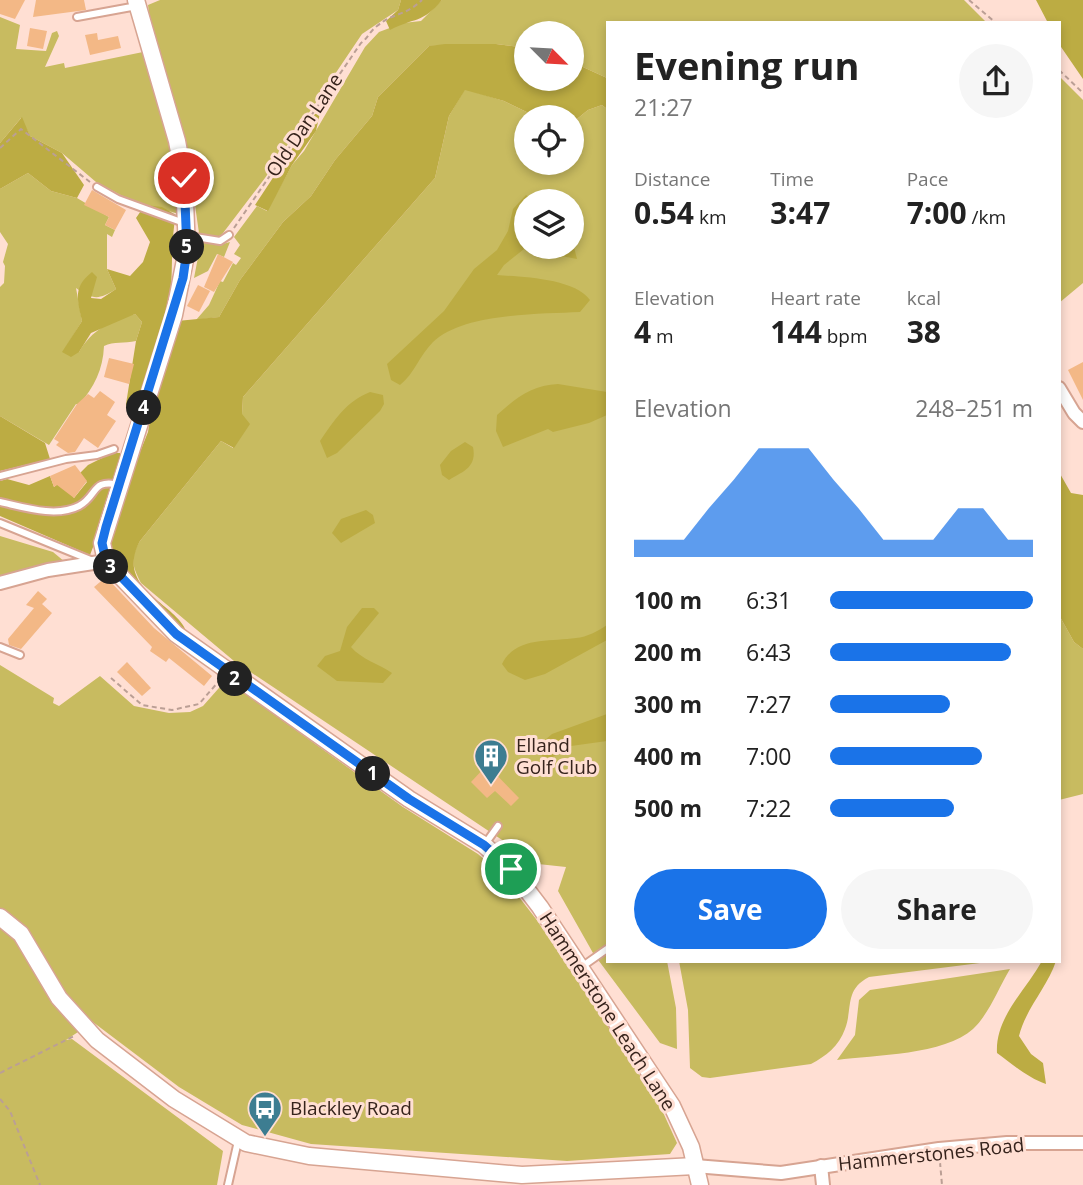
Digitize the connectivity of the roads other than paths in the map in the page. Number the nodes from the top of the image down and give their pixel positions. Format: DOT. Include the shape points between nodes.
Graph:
graph roads {
  1 [pos="136,3"];
  2 [pos="77,17"];
  3 [pos="97,187"];
  4 [pos="186,230"];
  5 [pos="229,235"];
  6 [pos="1061,391"];
  7 [pos="1083,422"];
  8 [pos="114,449"];
  9 [pos="0,476"];
  10 [pos="120,485"];
  11 [pos="0,502"];
  12 [pos="0,523"];
  13 [pos="100,561"];
  14 [pos="0,583"];
  15 [pos="0,647"];
  16 [pos="20,655"];
  17 [pos="498,826"];
  18 [pos="484,845"];
  19 [pos="0,917"];
  20 [pos="606,950"];
  21 [pos="580,968"];
  22 [pos="238,1139"];
  23 [pos="1083,1143"];
  24 [pos="695,1166"];
  25 [pos="821,1166"];
  26 [pos="228,1185"];
  27 [pos="700,1185"];
  28 [pos="823,1185"];
  1 -- 2 [label="lane"];
  1 -- 4 [label="street" via="177,141"];
  3 -- 4 [label="lane"];
  4 -- 5 [label="lane" via="216,242"];
  4 -- 10 [label="street" via="186,264 174,315"];
  6 -- 7 [label="street"];
  8 -- 9 [label="lane"];
  10 -- 11 [label="lane" via="98,485 79,506 69,509"];
  10 -- 13 [label="street"];
  12 -- 13 [label="lane"];
  13 -- 14 [label="street"];
  13 -- 18 [label="street, Hammerstone Leach Lane" via="176,634 227,673"];
  15 -- 16 [label="lane"];
  17 -- 18 [label="lane"];
  18 -- 21 [label="street, Hammerstone Leach Lane" via="519,878"];
  19 -- 22 [label="street" via="21,934 64,1004 97,1040 152,1084"];
  20 -- 21 [label="lane"];
  21 -- 24 [label="street, Hammerstone Leach Lane" via="672,1106"];
  22 -- 24 [label="street" via="309,1156 522,1175"];
  22 -- 26 [label="lane"];
  23 -- 25 [label="street, Hammerstones Road" via="1007,1143"];
  24 -- 25 [label="street, Hammerstones Road" via="780,1173"];
  24 -- 27 [label="street, Hammerstone Leach Lane"];
  25 -- 28 [label="street"];
}
